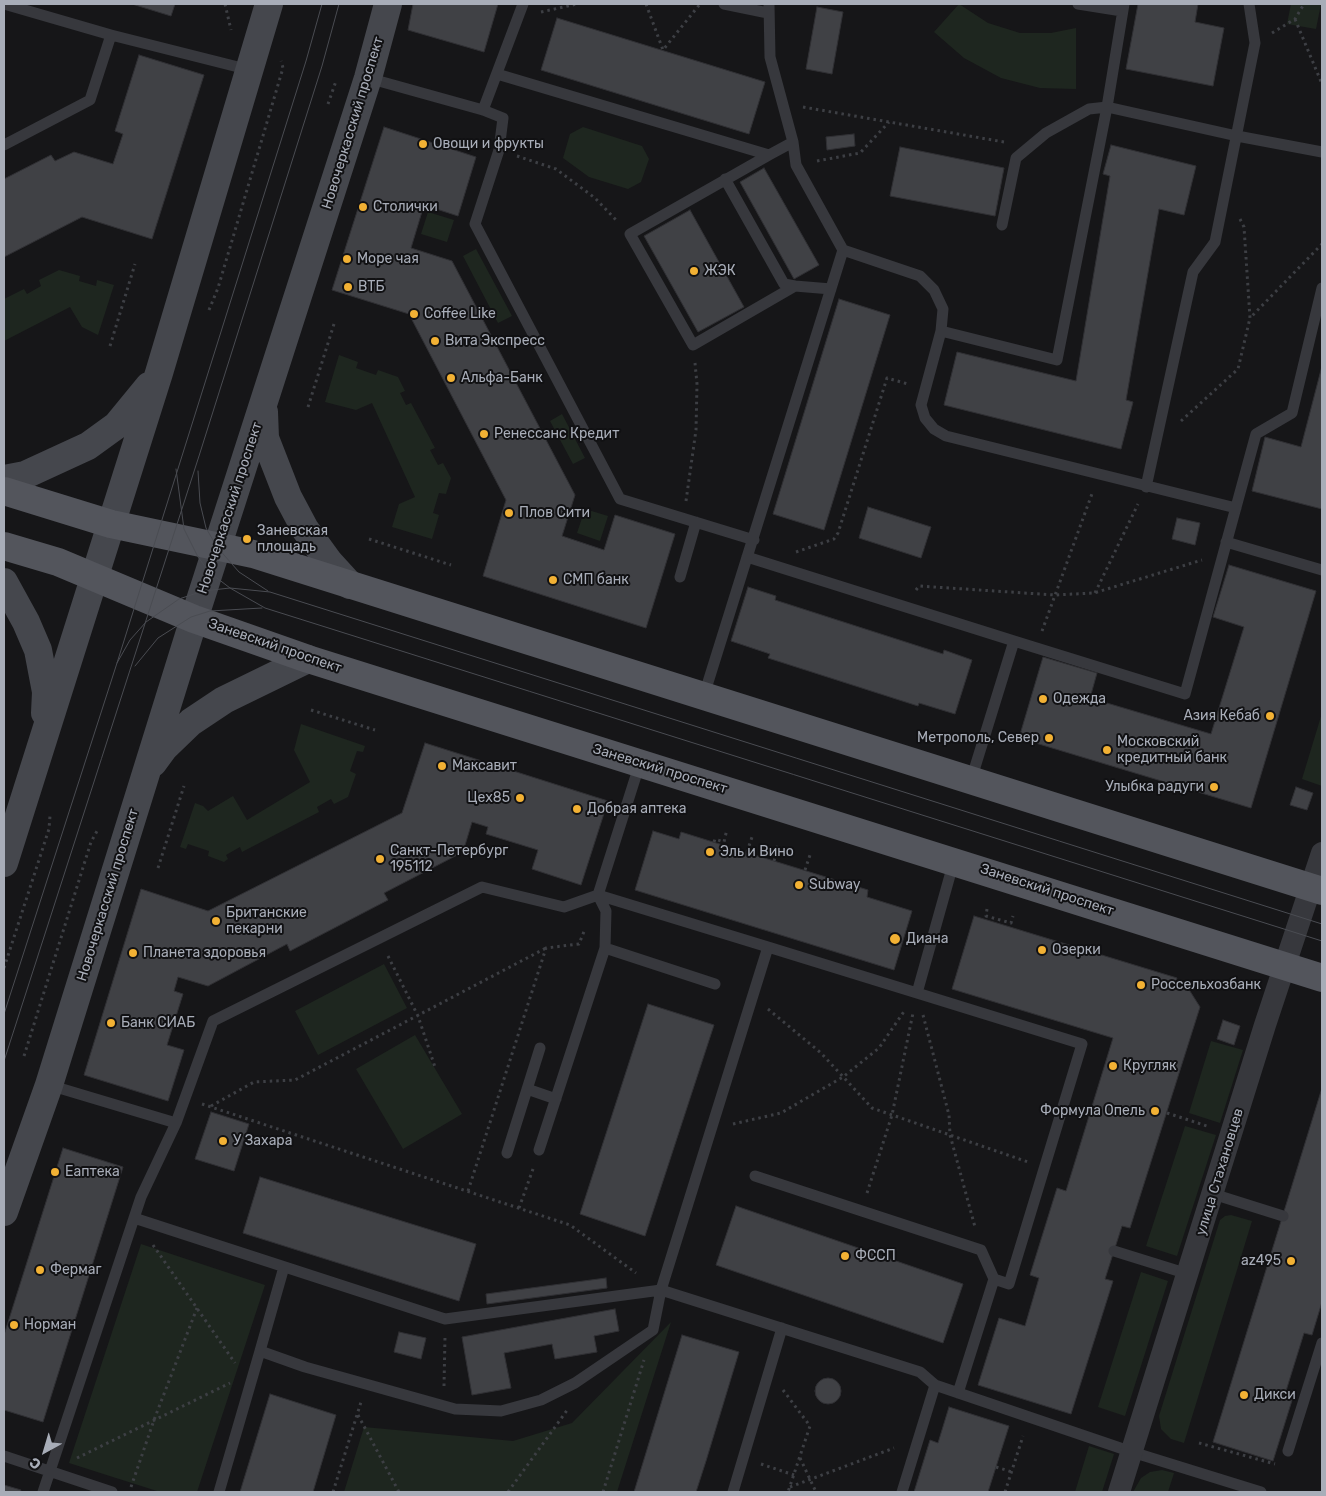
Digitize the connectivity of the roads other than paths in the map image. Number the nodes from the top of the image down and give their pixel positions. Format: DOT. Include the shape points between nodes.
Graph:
graph roads {
  1 [pos="4,4"];
  2 [pos="269,4"];
  3 [pos="388,4"];
  4 [pos="523,4"];
  5 [pos="724,4"];
  6 [pos="1078,4"];
  7 [pos="1249,4"];
  8 [pos="1123,7"];
  9 [pos="768,8"];
  10 [pos="111,35"];
  11 [pos="251,70"];
  12 [pos="497,74"];
  13 [pos="368,78"];
  14 [pos="1107,107"];
  15 [pos="484,110"];
  16 [pos="1237,136"];
  17 [pos="793,142"];
  18 [pos="4,145"];
  19 [pos="1322,152"];
  20 [pos="769,155"];
  21 [pos="725,179"];
  22 [pos="1002,225"];
  23 [pos="843,250"];
  24 [pos="795,286"];
  25 [pos="1322,288"];
  26 [pos="831,289"];
  27 [pos="941,331"];
  28 [pos="159,373"];
  29 [pos="263,403"];
  30 [pos="4,478"];
  31 [pos="1146,487"];
  32 [pos="4,492"];
  33 [pos="1236,508"];
  34 [pos="696,522"];
  35 [pos="111,524"];
  36 [pos="754,540"];
  37 [pos="1226,542"];
  38 [pos="4,546"];
  39 [pos="217,547"];
  40 [pos="747,557"];
  41 [pos="1322,570"];
  42 [pos="94,577"];
  43 [pos="680,577"];
  44 [pos="4,582"];
  45 [pos="350,585"];
  46 [pos="194,619"];
  47 [pos="1014,641"];
  48 [pos="308,659"];
  49 [pos="704,696"];
  50 [pos="44,737"];
  51 [pos="640,763"];
  52 [pos="146,772"];
  53 [pos="970,780"];
  54 [pos="1322,853"];
  55 [pos="954,861"];
  56 [pos="4,862"];
  57 [pos="1317,889"];
  58 [pos="598,895"];
  59 [pos="605,948"];
  60 [pos="768,948"];
  61 [pos="1285,966"];
  62 [pos="1322,978"];
  63 [pos="715,984"];
  64 [pos="917,993"];
  65 [pos="540,1048"];
  66 [pos="49,1084"];
  67 [pos="527,1089"];
  68 [pos="556,1099"];
  69 [pos="176,1123"];
  70 [pos="540,1150"];
  71 [pos="507,1153"];
  72 [pos="755,1176"];
  73 [pos="1213,1194"];
  74 [pos="4,1212"];
  75 [pos="1283,1216"];
  76 [pos="134,1218"];
  77 [pos="1114,1251"];
  78 [pos="284,1267"];
  79 [pos="1188,1274"];
  80 [pos="994,1279"];
  81 [pos="661,1290"];
  82 [pos="782,1328"];
  83 [pos="1322,1343"];
  84 [pos="260,1351"];
  85 [pos="935,1385"];
  86 [pos="958,1393"];
  87 [pos="1288,1451"];
  88 [pos="1132,1452"];
  89 [pos="4,1456"];
  90 [pos="50,1471"];
  91 [pos="43,1492"];
  92 [pos="112,1492"];
  93 [pos="219,1492"];
  94 [pos="733,1492"];
  95 [pos="902,1492"];
  96 [pos="1119,1492"];
  97 [pos="1261,1492"];
  1 -- 10 [label="lane"];
  2 -- 11 [label="main road"];
  3 -- 13 [label="main road, Новочеркасский проспект"];
  4 -- 12 [label="lane"];
  5 -- 9 [label="lane"];
  6 -- 8 [label="lane"];
  7 -- 16 [label="lane" via="1255,43"];
  8 -- 14 [label="lane"];
  9 -- 17 [label="lane" via="770,57"];
  10 -- 11 [label="lane"];
  10 -- 18 [label="lane" via="90,100"];
  11 -- 28 [label="main road"];
  12 -- 15 [label="lane"];
  12 -- 20 [label="lane"];
  13 -- 15 [label="lane"];
  13 -- 29 [label="main road, Новочеркасский проспект"];
  14 -- 16 [label="lane"];
  14 -- 22 [label="lane" via="1089,109 1046,133 1016,158"];
  14 -- 27 [label="lane" via="1056,360"];
  15 -- 34 [label="lane" via="504,118 499,150 475,224 620,499"];
  16 -- 19 [label="lane"];
  16 -- 31 [label="lane" via="1215,242 1193,272"];
  17 -- 20 [label="lane"];
  17 -- 23 [label="lane" via="796,165"];
  20 -- 21 [label="lane"];
  21 -- 24 [label="lane" via="784,284"];
  21 -- 24 [label="lane" via="630,234 693,345"];
  23 -- 26 [label="lane"];
  23 -- 27 [label="lane" via="920,276 934,290 943,309"];
  24 -- 26 [label="lane"];
  25 -- 33 [label="lane" via="1292,412 1256,434"];
  26 -- 36 [label="lane"];
  27 -- 31 [label="lane" via="921,404 925,418 934,429 946,436"];
  28 -- 30 [label="main road" via="116,425 88,446 25,475"];
  28 -- 35 [label="main road"];
  29 -- 39 [label="main road, Новочеркасский проспект"];
  29 -- 45 [label="main road" via="265,438 288,497 305,529"];
  31 -- 33 [label="lane"];
  32 -- 35 [label="main road"];
  33 -- 37 [label="lane"];
  34 -- 36 [label="lane"];
  34 -- 43 [label="lane"];
  35 -- 39 [label="main road"];
  35 -- 42 [label="main road"];
  36 -- 40 [label="lane"];
  37 -- 41 [label="lane"];
  37 -- 47 [label="lane" via="1185,694"];
  38 -- 42 [label="main road, Заневский проспект"];
  39 -- 45 [label="main road" via="253,554"];
  39 -- 46 [label="main road, Новочеркасский проспект"];
  40 -- 47 [label="lane"];
  40 -- 49 [label="lane"];
  42 -- 46 [label="main road, Заневский проспект"];
  42 -- 50 [label="main road"];
  44 -- 50 [label="main road" via="38,650 46,692"];
  45 -- 49 [label="main road"];
  46 -- 48 [label="main road, Заневский проспект"];
  46 -- 52 [label="main road, Новочеркасский проспект"];
  47 -- 53 [label="lane"];
  48 -- 51 [label="main road, Заневский проспект"];
  48 -- 52 [label="main road" via="224,700 191,722 164,748"];
  49 -- 53 [label="main road"];
  50 -- 56 [label="main road"];
  51 -- 55 [label="main road, Заневский проспект"];
  51 -- 58 [label="lane"];
  52 -- 66 [label="main road, Новочеркасский проспект"];
  53 -- 57 [label="main road"];
  54 -- 57 [label="street, улица Стахановцев"];
  55 -- 61 [label="main road, Заневский проспект"];
  55 -- 64 [label="lane"];
  57 -- 61 [label="street, улица Стахановцев"];
  58 -- 59 [label="lane" via="606,911"];
  58 -- 60 [label="lane"];
  58 -- 69 [label="lane" via="564,907 482,887 212,1021"];
  59 -- 63 [label="lane"];
  59 -- 68 [label="lane"];
  60 -- 64 [label="lane"];
  60 -- 81 [label="lane"];
  61 -- 62 [label="main road, Заневский проспект"];
  61 -- 73 [label="street, улица Стахановцев"];
  64 -- 80 [label="lane" via="1082,1044 1009,1284"];
  65 -- 67 [label="lane"];
  66 -- 69 [label="lane"];
  66 -- 74 [label="main road, Новочеркасский проспект"];
  67 -- 68 [label="lane"];
  67 -- 71 [label="lane"];
  68 -- 70 [label="lane"];
  69 -- 76 [label="lane"];
  72 -- 80 [label="lane" via="981,1250"];
  73 -- 75 [label="lane"];
  73 -- 79 [label="street, улица Стахановцев"];
  76 -- 78 [label="lane"];
  76 -- 90 [label="lane"];
  77 -- 79 [label="lane"];
  78 -- 81 [label="lane" via="445,1319"];
  78 -- 84 [label="lane"];
  79 -- 88 [label="street, улица Стахановцев"];
  80 -- 86 [label="lane"];
  81 -- 82 [label="lane"];
  81 -- 84 [label="lane" via="653,1330 575,1383 542,1400 501,1411 455,1410"];
  82 -- 85 [label="lane" via="920,1372"];
  82 -- 94 [label="lane"];
  83 -- 87 [label="lane"];
  84 -- 93 [label="lane" via="248,1377"];
  85 -- 86 [label="lane"];
  85 -- 95 [label="lane"];
  86 -- 88 [label="lane"];
  88 -- 96 [label="street, улица Стахановцев"];
  88 -- 97 [label="lane"];
  89 -- 90 [label="lane"];
  90 -- 91 [label="lane"];
  90 -- 92 [label="lane"];
}
